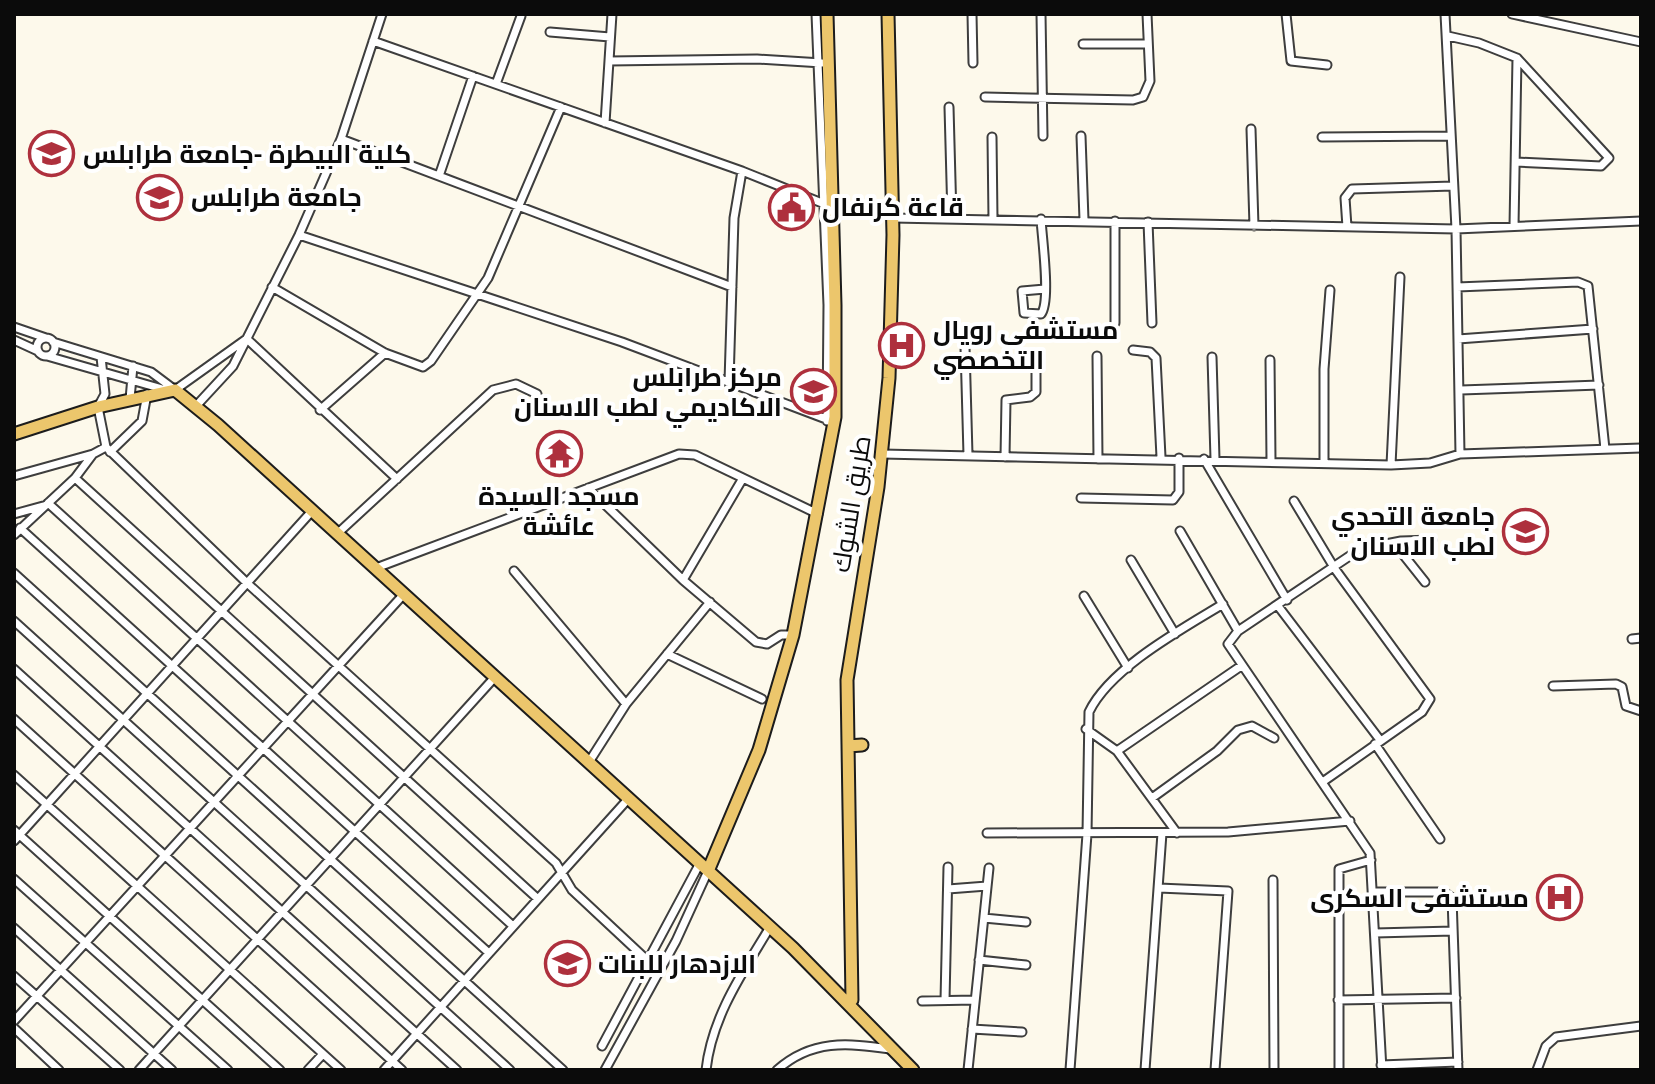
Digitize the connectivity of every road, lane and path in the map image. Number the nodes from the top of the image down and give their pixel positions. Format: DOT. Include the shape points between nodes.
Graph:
graph roads {
  1 [pos="382,14"];
  2 [pos="612,14"];
  3 [pos="816,14"];
  4 [pos="827,14"];
  5 [pos="888,14"];
  6 [pos="972,14"];
  7 [pos="1041,14"];
  8 [pos="1147,14"];
  9 [pos="1286,14"];
  10 [pos="1445,14"];
  11 [pos="1512,14"];
  12 [pos="521,16"];
  13 [pos="550,32"];
  14 [pos="1448,36"];
  15 [pos="610,37"];
  16 [pos="373,41"];
  17 [pos="1641,42"];
  18 [pos="1083,44"];
  19 [pos="1148,44"];
  20 [pos="1517,58"];
  21 [pos="609,61"];
  22 [pos="823,63"];
  23 [pos="973,63"];
  24 [pos="1327,65"];
  25 [pos="473,76"];
  26 [pos="496,84"];
  27 [pos="985,97"];
  28 [pos="1043,98"];
  29 [pos="561,107"];
  30 [pos="949,107"];
  31 [pos="605,123"];
  32 [pos="1251,129"];
  33 [pos="1043,136"];
  34 [pos="1081,136"];
  35 [pos="1451,136"];
  36 [pos="992,137"];
  37 [pos="1322,137"];
  38 [pos="341,139"];
  39 [pos="1516,162"];
  40 [pos="742,171"];
  41 [pos="439,176"];
  42 [pos="1453,186"];
  43 [pos="519,206"];
  44 [pos="828,206"];
  45 [pos="893,218"];
  46 [pos="952,218"];
  47 [pos="993,219"];
  48 [pos="1041,219"];
  49 [pos="1084,220"];
  50 [pos="1115,221"];
  51 [pos="1641,221"];
  52 [pos="1148,222"];
  53 [pos="1254,226"];
  54 [pos="1514,226"];
  55 [pos="1347,227"];
  56 [pos="1456,229"];
  57 [pos="299,235"];
  58 [pos="1400,277"];
  59 [pos="272,287"];
  60 [pos="732,287"];
  61 [pos="1457,287"];
  62 [pos="1045,289"];
  63 [pos="1330,290"];
  64 [pos="479,295"];
  65 [pos="1115,323"];
  66 [pos="1152,323"];
  67 [pos="14,327"];
  68 [pos="1593,329"];
  69 [pos="247,339"];
  70 [pos="1458,339"];
  71 [pos="14,340"];
  72 [pos="51,340"];
  73 [pos="965,347"];
  74 [pos="1133,350"];
  75 [pos="38,351"];
  76 [pos="385,353"];
  77 [pos="1036,354"];
  78 [pos="47,356"];
  79 [pos="1097,356"];
  80 [pos="101,357"];
  81 [pos="1212,357"];
  82 [pos="1270,360"];
  83 [pos="133,366"];
  84 [pos="104,373"];
  85 [pos="133,381"];
  86 [pos="729,382"];
  87 [pos="1599,385"];
  88 [pos="170,390"];
  89 [pos="1461,390"];
  90 [pos="147,394"];
  91 [pos="537,394"];
  92 [pos="130,399"];
  93 [pos="196,406"];
  94 [pos="98,407"];
  95 [pos="320,410"];
  96 [pos="830,421"];
  97 [pos="14,434"];
  98 [pos="1641,448"];
  99 [pos="108,449"];
  100 [pos="1605,449"];
  101 [pos="93,454"];
  102 [pos="882,454"];
  103 [pos="1460,454"];
  104 [pos="968,455"];
  105 [pos="1005,457"];
  106 [pos="1161,457"];
  107 [pos="1179,458"];
  108 [pos="1098,459"];
  109 [pos="1204,459"];
  110 [pos="1215,459"];
  111 [pos="1271,460"];
  112 [pos="1324,462"];
  113 [pos="1391,465"];
  114 [pos="14,476"];
  115 [pos="75,478"];
  116 [pos="743,478"];
  117 [pos="397,479"];
  118 [pos="588,488"];
  119 [pos="1081,498"];
  120 [pos="1294,501"];
  121 [pos="46,504"];
  122 [pos="312,511"];
  123 [pos="14,514"];
  124 [pos="818,514"];
  125 [pos="1180,531"];
  126 [pos="17,532"];
  127 [pos="337,534"];
  128 [pos="1432,540"];
  129 [pos="1394,543"];
  130 [pos="1131,560"];
  131 [pos="376,568"];
  132 [pos="1335,569"];
  133 [pos="514,571"];
  134 [pos="14,573"];
  135 [pos="683,580"];
  136 [pos="1425,582"];
  137 [pos="247,583"];
  138 [pos="404,594"];
  139 [pos="1084,596"];
  140 [pos="1287,600"];
  141 [pos="710,602"];
  142 [pos="1223,604"];
  143 [pos="1278,606"];
  144 [pos="221,612"];
  145 [pos="14,621"];
  146 [pos="1238,631"];
  147 [pos="1175,634"];
  148 [pos="793,635"];
  149 [pos="196,639"];
  150 [pos="667,654"];
  151 [pos="340,665"];
  152 [pos="172,666"];
  153 [pos="1241,666"];
  154 [pos="1128,668"];
  155 [pos="14,669"];
  156 [pos="495,677"];
  157 [pos="1553,686"];
  158 [pos="147,694"];
  159 [pos="312,696"];
  160 [pos="762,699"];
  161 [pos="626,704"];
  162 [pos="1641,711"];
  163 [pos="14,719"];
  164 [pos="123,720"];
  165 [pos="288,722"];
  166 [pos="1086,729"];
  167 [pos="1274,738"];
  168 [pos="1378,742"];
  169 [pos="862,745"];
  170 [pos="99,746"];
  171 [pos="848,746"];
  172 [pos="431,747"];
  173 [pos="263,748"];
  174 [pos="1117,751"];
  175 [pos="589,762"];
  176 [pos="75,773"];
  177 [pos="14,775"];
  178 [pos="239,775"];
  179 [pos="404,777"];
  180 [pos="1324,781"];
  181 [pos="629,798"];
  182 [pos="1152,798"];
  183 [pos="214,802"];
  184 [pos="46,805"];
  185 [pos="378,806"];
  186 [pos="1350,821"];
  187 [pos="190,829"];
  188 [pos="355,831"];
  189 [pos="987,833"];
  190 [pos="1162,833"];
  191 [pos="1177,833"];
  192 [pos="1087,834"];
  193 [pos="16,835"];
  194 [pos="1440,839"];
  195 [pos="166,855"];
  196 [pos="330,859"];
  197 [pos="1371,860"];
  198 [pos="704,867"];
  199 [pos="948,867"];
  200 [pos="989,868"];
  201 [pos="561,873"];
  202 [pos="14,879"];
  203 [pos="1273,880"];
  204 [pos="307,884"];
  205 [pos="137,886"];
  206 [pos="987,886"];
  207 [pos="1159,888"];
  208 [pos="948,889"];
  209 [pos="1373,892"];
  210 [pos="538,899"];
  211 [pos="281,913"];
  212 [pos="110,916"];
  213 [pos="984,918"];
  214 [pos="1026,922"];
  215 [pos="513,926"];
  216 [pos="770,927"];
  217 [pos="14,928"];
  218 [pos="1453,931"];
  219 [pos="1375,933"];
  220 [pos="257,939"];
  221 [pos="85,943"];
  222 [pos="489,953"];
  223 [pos="979,960"];
  224 [pos="648,961"];
  225 [pos="1026,965"];
  226 [pos="230,969"];
  227 [pos="61,970"];
  228 [pos="14,976"];
  229 [pos="466,979"];
  230 [pos="37,996"];
  231 [pos="1378,998"];
  232 [pos="1456,998"];
  233 [pos="202,999"];
  234 [pos="945,1000"];
  235 [pos="975,1000"];
  236 [pos="1338,1000"];
  237 [pos="922,1001"];
  238 [pos="851,1002"];
  239 [pos="441,1007"];
  240 [pos="14,1021"];
  241 [pos="179,1025"];
  242 [pos="1641,1026"];
  243 [pos="14,1028"];
  244 [pos="972,1029"];
  245 [pos="418,1032"];
  246 [pos="1022,1032"];
  247 [pos="602,1046"];
  248 [pos="893,1050"];
  249 [pos="153,1054"];
  250 [pos="323,1054"];
  251 [pos="392,1061"];
  252 [pos="1458,1066"];
  253 [pos="910,1067"];
  254 [pos="1381,1068"];
  255 [pos="59,1070"];
  256 [pos="120,1070"];
  257 [pos="139,1070"];
  258 [pos="172,1070"];
  259 [pos="228,1070"];
  260 [pos="280,1070"];
  261 [pos="308,1070"];
  262 [pos="341,1070"];
  263 [pos="384,1070"];
  264 [pos="402,1070"];
  265 [pos="457,1070"];
  266 [pos="510,1070"];
  267 [pos="563,1070"];
  268 [pos="605,1070"];
  269 [pos="706,1070"];
  270 [pos="777,1070"];
  271 [pos="968,1070"];
  272 [pos="1070,1070"];
  273 [pos="1145,1070"];
  274 [pos="1215,1070"];
  275 [pos="1274,1070"];
  276 [pos="1339,1070"];
  277 [pos="1537,1070"];
  1 -- 16 [label="street"];
  2 -- 15 [label="street"];
  3 -- 22 [label="street"];
  4 -- 22 [label="main road, طريق الشوك"];
  5 -- 45 [label="main road, طريق الشوك"];
  6 -- 23 [label="street"];
  7 -- 28 [label="street"];
  8 -- 19 [label="street"];
  9 -- 24 [label="street" via="1291,61"];
  10 -- 14 [label="street"];
  11 -- 17 [label="street"];
  12 -- 26 [label="street"];
  13 -- 15 [label="street"];
  14 -- 20 [label="street"];
  14 -- 35 [label="street"];
  15 -- 21 [label="street"];
  16 -- 25 [label="street"];
  16 -- 38 [label="street"];
  18 -- 19 [label="street"];
  19 -- 28 [label="street" via="1149,87 1143,97"];
  20 -- 39 [label="street"];
  20 -- 39 [label="street" via="1609,158 1601,166"];
  21 -- 22 [label="street"];
  21 -- 31 [label="street"];
  22 -- 44 [label="main road, طريق الشوك"];
  25 -- 26 [label="street"];
  25 -- 41 [label="street"];
  26 -- 29 [label="street"];
  27 -- 28 [label="street"];
  28 -- 33 [label="street"];
  29 -- 31 [label="street"];
  29 -- 43 [label="street"];
  30 -- 46 [label="street"];
  31 -- 40 [label="street"];
  32 -- 53 [label="street"];
  34 -- 49 [label="street"];
  35 -- 37 [label="street"];
  35 -- 42 [label="street"];
  36 -- 47 [label="street"];
  38 -- 41 [label="street"];
  38 -- 57 [label="street"];
  39 -- 54 [label="street"];
  40 -- 44 [label="street"];
  40 -- 60 [label="street"];
  41 -- 43 [label="street"];
  42 -- 55 [label="street" via="1352,189 1345,198"];
  42 -- 56 [label="street"];
  43 -- 60 [label="street"];
  43 -- 64 [label="street"];
  44 -- 96 [label="main road, طريق الشوك" via="837,393"];
  45 -- 46 [label="street"];
  45 -- 102 [label="main road, طريق الشوك"];
  46 -- 47 [label="street"];
  47 -- 48 [label="street"];
  48 -- 49 [label="street"];
  48 -- 62 [label="street"];
  49 -- 50 [label="street"];
  50 -- 52 [label="street"];
  50 -- 65 [label="street"];
  51 -- 54 [label="street"];
  52 -- 53 [label="street"];
  52 -- 66 [label="street"];
  53 -- 55 [label="street"];
  54 -- 56 [label="street"];
  55 -- 56 [label="street"];
  56 -- 61 [label="street"];
  57 -- 59 [label="street"];
  57 -- 64 [label="street"];
  58 -- 113 [label="street"];
  59 -- 69 [label="street"];
  59 -- 76 [label="street"];
  60 -- 86 [label="street"];
  61 -- 68 [label="street" via="1584,283 1590,291"];
  61 -- 70 [label="street"];
  62 -- 62 [label="street" via="1044,312 1024,313 1022,291"];
  63 -- 112 [label="street"];
  64 -- 76 [label="street" via="423,367"];
  64 -- 86 [label="street"];
  67 -- 72 [label="street"];
  68 -- 70 [label="street"];
  68 -- 87 [label="street"];
  69 -- 88 [label="street"];
  69 -- 93 [label="street" via="225,377"];
  69 -- 95 [label="street"];
  70 -- 89 [label="street"];
  71 -- 75 [label="street"];
  72 -- 75 [label="street" via="39,343"];
  72 -- 78 [label="street" via="53,352"];
  72 -- 80 [label="street"];
  73 -- 104 [label="street"];
  74 -- 106 [label="street" via="1156,358"];
  75 -- 78 [label="street"];
  76 -- 95 [label="street"];
  77 -- 105 [label="street" via="1036,392 1006,400"];
  78 -- 84 [label="street"];
  79 -- 108 [label="street"];
  80 -- 83 [label="street"];
  80 -- 84 [label="street"];
  81 -- 110 [label="street"];
  82 -- 111 [label="street"];
  83 -- 85 [label="street"];
  83 -- 88 [label="street" via="151,372"];
  84 -- 85 [label="street"];
  84 -- 94 [label="street" via="105,394"];
  85 -- 88 [label="street"];
  85 -- 92 [label="street"];
  86 -- 96 [label="street"];
  87 -- 89 [label="street"];
  87 -- 100 [label="street"];
  88 -- 90 [label="main road"];
  88 -- 93 [label="main road"];
  89 -- 103 [label="street"];
  90 -- 92 [label="main road"];
  90 -- 99 [label="street" via="142,421"];
  91 -- 117 [label="street" via="516,384 493,390"];
  92 -- 94 [label="main road"];
  93 -- 122 [label="main road"];
  94 -- 97 [label="main road"];
  94 -- 99 [label="street"];
  95 -- 117 [label="street"];
  96 -- 124 [label="main road, طريق الشوك"];
  98 -- 100 [label="street"];
  99 -- 101 [label="street"];
  99 -- 137 [label="street"];
  100 -- 103 [label="street"];
  101 -- 114 [label="street"];
  101 -- 115 [label="street"];
  102 -- 104 [label="street"];
  102 -- 171 [label="main road, طريق الشوك" via="848,664"];
  103 -- 113 [label="street" via="1430,463"];
  104 -- 105 [label="street"];
  105 -- 108 [label="street"];
  106 -- 107 [label="street"];
  106 -- 108 [label="street"];
  107 -- 109 [label="street"];
  107 -- 119 [label="street" via="1179,492 1173,500"];
  109 -- 110 [label="street"];
  109 -- 140 [label="street"];
  110 -- 111 [label="street"];
  111 -- 112 [label="street"];
  112 -- 113 [label="street"];
  115 -- 121 [label="street"];
  115 -- 144 [label="street"];
  116 -- 118 [label="street" via="685,453"];
  116 -- 124 [label="street"];
  116 -- 135 [label="street"];
  117 -- 127 [label="street"];
  118 -- 131 [label="street"];
  118 -- 135 [label="street"];
  120 -- 132 [label="street"];
  121 -- 123 [label="street"];
  121 -- 126 [label="street"];
  121 -- 149 [label="street"];
  122 -- 127 [label="main road"];
  122 -- 137 [label="street"];
  124 -- 148 [label="main road, طريق الشوك"];
  125 -- 142 [label="street"];
  126 -- 152 [label="street"];
  127 -- 131 [label="main road"];
  128 -- 129 [label="street"];
  129 -- 132 [label="street" via="1360,549"];
  129 -- 136 [label="street"];
  130 -- 147 [label="street"];
  131 -- 138 [label="main road"];
  132 -- 140 [label="street"];
  132 -- 168 [label="street" via="1430,699 1422,712"];
  133 -- 161 [label="street"];
  134 -- 158 [label="street"];
  135 -- 141 [label="street"];
  137 -- 144 [label="street"];
  137 -- 151 [label="street"];
  138 -- 151 [label="street"];
  138 -- 156 [label="main road"];
  139 -- 154 [label="street"];
  140 -- 143 [label="street"];
  141 -- 148 [label="street" via="761,645"];
  141 -- 150 [label="street"];
  142 -- 146 [label="street"];
  142 -- 147 [label="street"];
  143 -- 146 [label="street"];
  143 -- 168 [label="street"];
  144 -- 149 [label="street"];
  144 -- 159 [label="street"];
  145 -- 164 [label="street"];
  146 -- 153 [label="street" via="1228,644"];
  147 -- 154 [label="street"];
  148 -- 198 [label="main road, طريق الشوك" via="759,750"];
  149 -- 152 [label="street"];
  149 -- 165 [label="street"];
  150 -- 160 [label="street"];
  150 -- 161 [label="street"];
  151 -- 159 [label="street"];
  151 -- 172 [label="street"];
  152 -- 158 [label="street"];
  152 -- 173 [label="street"];
  153 -- 174 [label="street"];
  153 -- 180 [label="street"];
  154 -- 166 [label="street" via="1093,703"];
  155 -- 170 [label="street"];
  156 -- 172 [label="street"];
  156 -- 175 [label="main road"];
  157 -- 162 [label="street" via="1616,684 1622,687 1626,706"];
  158 -- 164 [label="street"];
  158 -- 178 [label="street"];
  159 -- 165 [label="street"];
  159 -- 179 [label="street"];
  161 -- 175 [label="street"];
  163 -- 176 [label="street"];
  164 -- 170 [label="street"];
  164 -- 183 [label="street"];
  165 -- 173 [label="street"];
  165 -- 185 [label="street"];
  166 -- 174 [label="street"];
  166 -- 192 [label="street"];
  167 -- 182 [label="street" via="1252,726 1238,730"];
  168 -- 180 [label="street"];
  168 -- 194 [label="street"];
  169 -- 171 [label="main road"];
  170 -- 176 [label="street"];
  170 -- 187 [label="street"];
  171 -- 238 [label="main road, طريق الشوك"];
  172 -- 179 [label="street"];
  172 -- 201 [label="street"];
  173 -- 178 [label="street"];
  173 -- 188 [label="street"];
  174 -- 182 [label="street"];
  175 -- 181 [label="main road"];
  176 -- 184 [label="street"];
  176 -- 195 [label="street"];
  177 -- 184 [label="street"];
  178 -- 183 [label="street"];
  178 -- 196 [label="street"];
  179 -- 185 [label="street"];
  179 -- 210 [label="street"];
  180 -- 186 [label="street"];
  181 -- 198 [label="main road"];
  181 -- 201 [label="street"];
  182 -- 191 [label="street"];
  183 -- 187 [label="street"];
  183 -- 204 [label="street"];
  184 -- 193 [label="street"];
  184 -- 205 [label="street"];
  185 -- 188 [label="street"];
  185 -- 215 [label="street"];
  186 -- 191 [label="street"];
  186 -- 197 [label="street"];
  187 -- 195 [label="street"];
  187 -- 211 [label="street"];
  188 -- 196 [label="street"];
  188 -- 222 [label="street"];
  189 -- 192 [label="street"];
  190 -- 191 [label="street"];
  190 -- 192 [label="street"];
  190 -- 207 [label="street"];
  192 -- 272 [label="street"];
  193 -- 212 [label="street"];
  195 -- 205 [label="street"];
  195 -- 220 [label="street"];
  196 -- 204 [label="street"];
  196 -- 229 [label="street"];
  197 -- 209 [label="street"];
  197 -- 236 [label="street" via="1339,869"];
  198 -- 216 [label="main road"];
  198 -- 224 [label="street"];
  198 -- 268 [label="street" via="676,941"];
  199 -- 208 [label="street"];
  200 -- 206 [label="street"];
  201 -- 210 [label="street"];
  201 -- 224 [label="street" via="572,890"];
  202 -- 221 [label="street"];
  203 -- 275 [label="street"];
  204 -- 211 [label="street"];
  204 -- 239 [label="street"];
  205 -- 212 [label="street"];
  205 -- 226 [label="street"];
  206 -- 208 [label="street"];
  206 -- 213 [label="street"];
  207 -- 273 [label="street"];
  207 -- 274 [label="street" via="1228,891"];
  208 -- 234 [label="street"];
  209 -- 218 [label="street" via="1448,893"];
  209 -- 219 [label="street"];
  210 -- 215 [label="street"];
  211 -- 220 [label="street"];
  211 -- 245 [label="street"];
  212 -- 221 [label="street"];
  212 -- 233 [label="street"];
  213 -- 214 [label="street"];
  213 -- 223 [label="street"];
  215 -- 222 [label="street"];
  216 -- 238 [label="main road"];
  216 -- 269 [label="street" via="725,1004"];
  217 -- 227 [label="street"];
  218 -- 219 [label="street"];
  218 -- 232 [label="street"];
  219 -- 231 [label="street"];
  220 -- 226 [label="street"];
  220 -- 251 [label="street"];
  221 -- 227 [label="street"];
  221 -- 241 [label="street"];
  222 -- 229 [label="street"];
  223 -- 225 [label="street"];
  223 -- 235 [label="street"];
  224 -- 247 [label="street"];
  226 -- 233 [label="street"];
  226 -- 250 [label="street"];
  227 -- 230 [label="street"];
  227 -- 249 [label="street"];
  228 -- 230 [label="street"];
  229 -- 239 [label="street"];
  229 -- 267 [label="street"];
  230 -- 240 [label="street"];
  230 -- 256 [label="street"];
  231 -- 232 [label="street"];
  231 -- 236 [label="street"];
  231 -- 254 [label="street"];
  232 -- 252 [label="street"];
  233 -- 241 [label="street"];
  233 -- 260 [label="street"];
  234 -- 235 [label="street"];
  234 -- 237 [label="street"];
  235 -- 244 [label="street"];
  236 -- 276 [label="street"];
  238 -- 248 [label="main road"];
  238 -- 253 [label="main road" via="895,1044"];
  239 -- 245 [label="street"];
  239 -- 266 [label="street"];
  241 -- 249 [label="street"];
  241 -- 259 [label="street"];
  242 -- 277 [label="street" via="1556,1037 1546,1046"];
  243 -- 255 [label="street"];
  244 -- 246 [label="street"];
  244 -- 271 [label="street"];
  245 -- 251 [label="street"];
  245 -- 265 [label="street"];
  248 -- 253 [label="main road"];
  248 -- 270 [label="street" via="819,1046"];
  249 -- 257 [label="street"];
  249 -- 258 [label="street"];
  250 -- 261 [label="street"];
  250 -- 262 [label="street"];
  251 -- 263 [label="street"];
  251 -- 264 [label="street"];
  252 -- 254 [label="street"];
}
